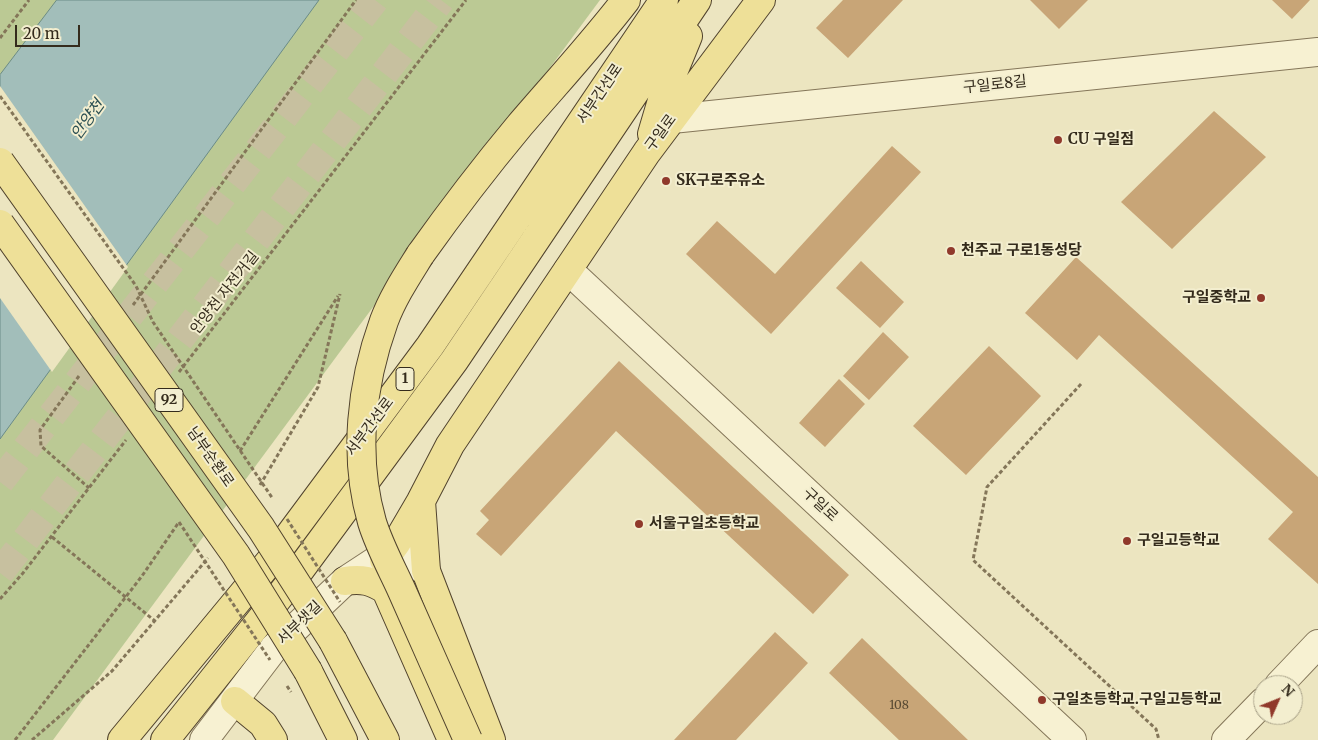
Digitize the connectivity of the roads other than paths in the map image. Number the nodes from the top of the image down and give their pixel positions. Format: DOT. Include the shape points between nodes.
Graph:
graph roads {
  1 [pos="626,0"];
  2 [pos="664,0"];
  3 [pos="697,0"];
  4 [pos="703,0"];
  5 [pos="761,0"];
  6 [pos="1318,52"];
  7 [pos="672,119"];
  8 [pos="647,152"];
  9 [pos="0,162"];
  10 [pos="0,224"];
  11 [pos="568,270"];
  12 [pos="421,501"];
  13 [pos="384,560"];
  14 [pos="426,571"];
  15 [pos="345,580"];
  16 [pos="1318,644"];
  17 [pos="1289,675"];
  18 [pos="235,701"];
  19 [pos="1253,712"];
  20 [pos="122,740"];
  21 [pos="165,740"];
  22 [pos="204,740"];
  23 [pos="273,740"];
  24 [pos="343,740"];
  25 [pos="385,740"];
  26 [pos="452,740"];
  27 [pos="468,740"];
  28 [pos="491,740"];
  29 [pos="1072,740"];
  30 [pos="1226,740"];
  1 -- 27 [label="main road, bridge" via="463,196 420,254 384,320 370,368 362,418 362,466 372,522"];
  2 -- 20 [label="main road, 서부간선로 / 1" via="430,346 271,560"];
  3 -- 21 [label="main road, 서부간선로 / 1" via="454,361 294,578"];
  4 -- 8 [label="main road" via="663,97"];
  5 -- 7 [label="main road, 구일로"];
  6 -- 7 [label="street, 구일로8길"];
  7 -- 8 [label="main road, 구일로"];
  8 -- 11 [label="main road, 구일로"];
  9 -- 25 [label="main road, 남부순환로 / 92, bridge" via="261,528 333,641"];
  10 -- 24 [label="main road, 92, bridge" via="236,555 295,682"];
  11 -- 12 [label="main road, 구일로" via="450,446"];
  11 -- 29 [label="street, 구일로"];
  12 -- 13 [label="main road, 구일로"];
  12 -- 14 [label="main road"];
  13 -- 14 [label="street, 서부샛길" via="408,560"];
  13 -- 15 [label="street, 서부샛길" via="374,562"];
  14 -- 28 [label="main road"];
  15 -- 18 [label="street, 서부샛길" via="274,648"];
  15 -- 26 [label="main road" via="373,582 386,590"];
  16 -- 17 [label="street"];
  18 -- 22 [label="street, 서부샛길"];
  18 -- 23 [label="main road" via="263,724"];
  19 -- 30 [label="street"];
}
